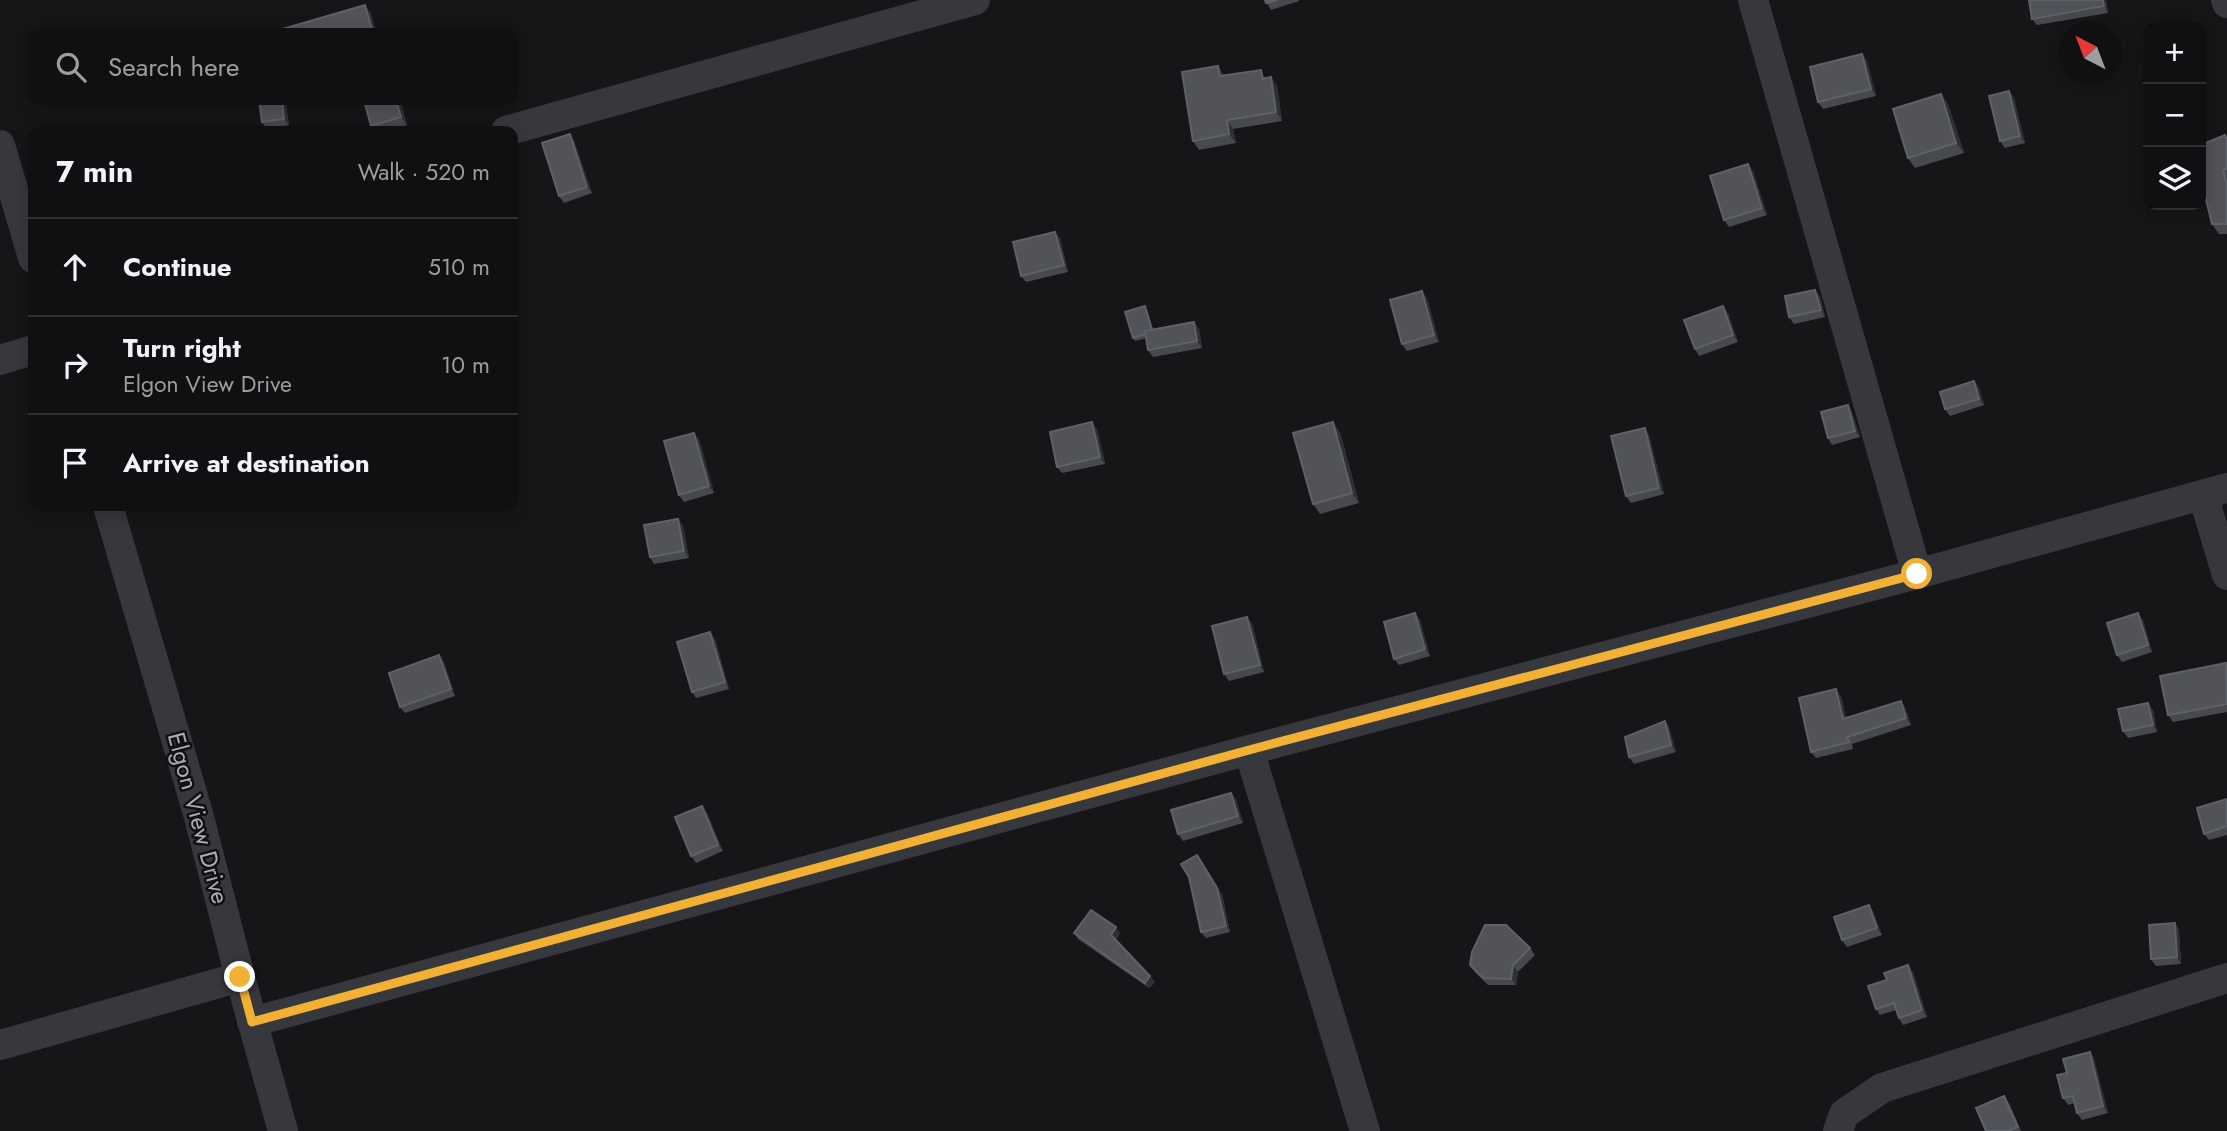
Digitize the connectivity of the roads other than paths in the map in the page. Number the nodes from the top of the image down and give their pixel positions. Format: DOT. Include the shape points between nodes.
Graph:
graph roads {
  1 [pos="975,0"];
  2 [pos="1753,0"];
  3 [pos="518,128"];
  4 [pos="0,145"];
  5 [pos="28,241"];
  6 [pos="28,352"];
  7 [pos="0,360"];
  8 [pos="2215,491"];
  9 [pos="109,511"];
  10 [pos="1917,574"];
  11 [pos="2227,575"];
  12 [pos="1249,750"];
  13 [pos="240,977"];
  14 [pos="2227,978"];
  15 [pos="252,1022"];
  16 [pos="0,1045"];
  17 [pos="283,1131"];
  18 [pos="1365,1131"];
  19 [pos="1838,1131"];
  1 -- 3 [label="street"];
  2 -- 10 [label="street"];
  4 -- 5 [label="street"];
  6 -- 7 [label="street"];
  8 -- 10 [label="street"];
  8 -- 11 [label="street"];
  9 -- 13 [label="street, Elgon View Drive" via="199,817"];
  10 -- 12 [label="street"];
  12 -- 15 [label="street"];
  12 -- 18 [label="street"];
  13 -- 15 [label="street, Elgon View Drive"];
  13 -- 16 [label="street"];
  14 -- 19 [label="street" via="1882,1088 1844,1114"];
  15 -- 17 [label="street, Elgon View Drive"];
}
